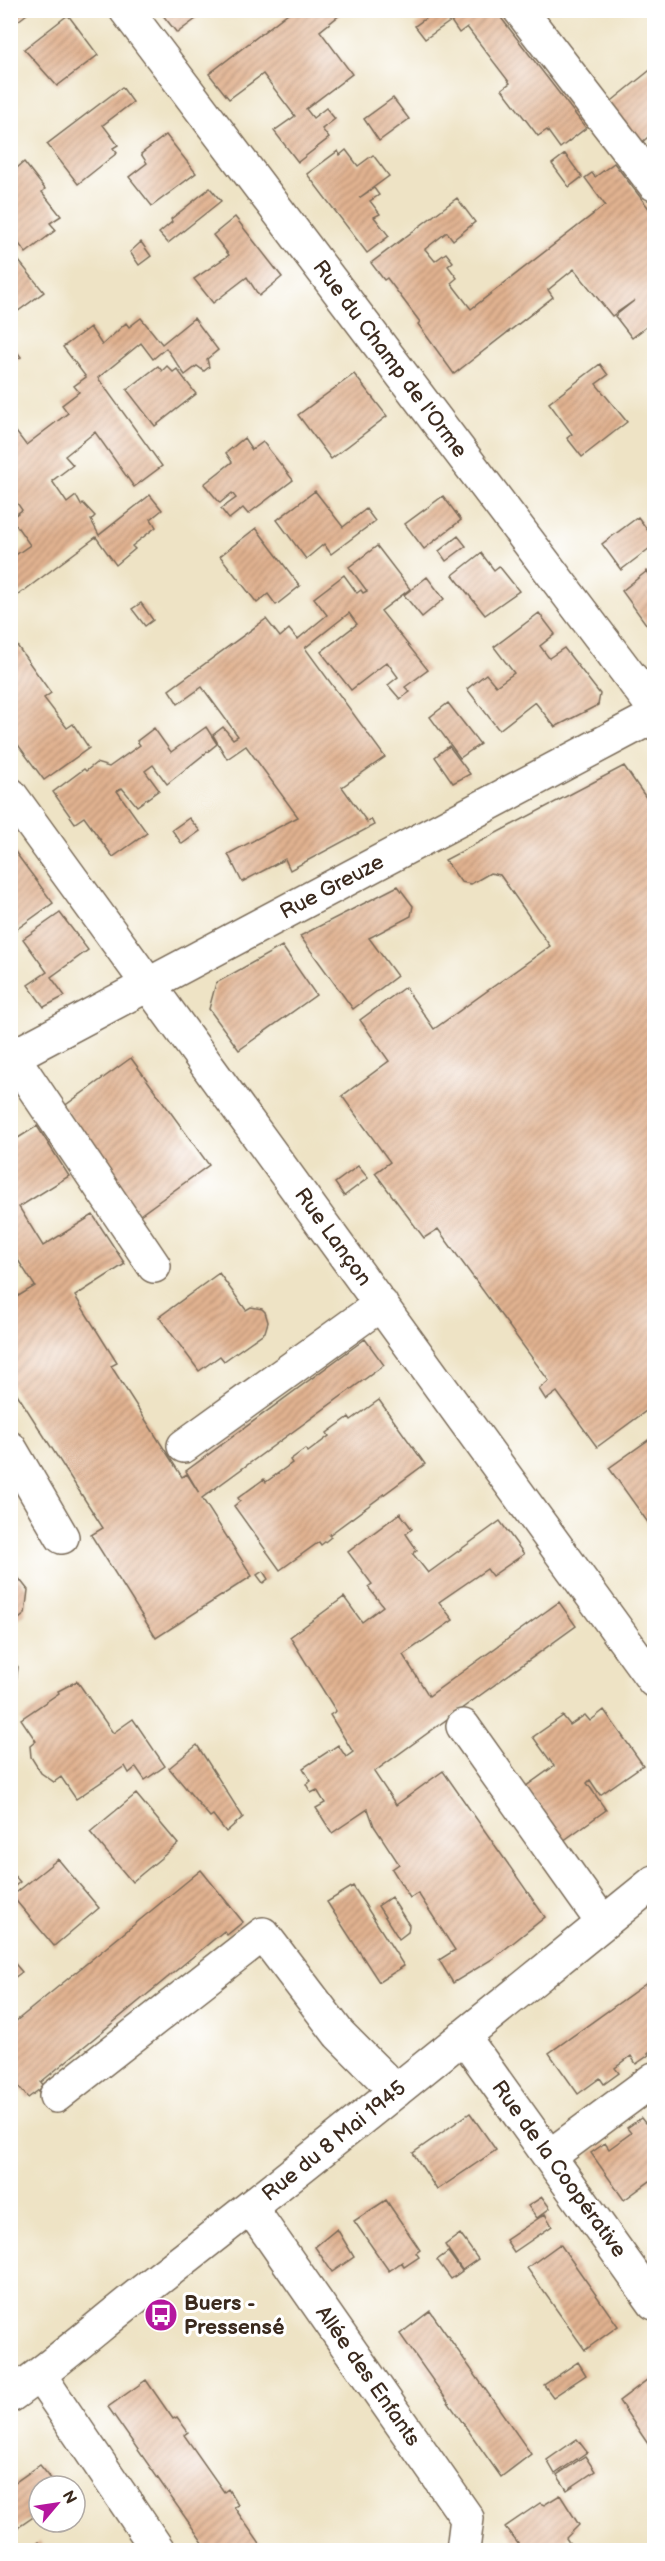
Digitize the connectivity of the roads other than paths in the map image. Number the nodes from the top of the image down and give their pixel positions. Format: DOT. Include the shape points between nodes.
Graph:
graph roads {
  1 [pos="126,10"];
  2 [pos="520,10"];
  3 [pos="651,171"];
  4 [pos="654,708"];
  5 [pos="654,716"];
  6 [pos="10,794"];
  7 [pos="149,984"];
  8 [pos="12,1058"];
  9 [pos="154,1266"];
  10 [pos="381,1304"];
  11 [pos="184,1446"];
  12 [pos="10,1448"];
  13 [pos="62,1537"];
  14 [pos="654,1681"];
  15 [pos="463,1726"];
  16 [pos="654,1882"];
  17 [pos="603,1923"];
  18 [pos="464,2036"];
  19 [pos="654,2079"];
  20 [pos="396,2091"];
  21 [pos="56,2096"];
  22 [pos="550,2157"];
  23 [pos="251,2208"];
  24 [pos="654,2303"];
  25 [pos="40,2376"];
  26 [pos="10,2396"];
  27 [pos="158,2550"];
  28 [pos="463,2550"];
  1 -- 4 [label="street, Rue du Champ de l'Orme"];
  2 -- 3 [label="street"];
  5 -- 7 [label="street, Rue Greuze"];
  6 -- 7 [label="street, Rue Lançon"];
  7 -- 8 [label="street, Rue Greuze"];
  7 -- 10 [label="street, Rue Lançon"];
  8 -- 9 [label="street"];
  10 -- 11 [label="street"];
  10 -- 14 [label="street, Rue Lançon"];
  12 -- 13 [label="street"];
  15 -- 17 [label="street"];
  16 -- 17 [label="street, Rue du 8 Mai 1945"];
  17 -- 18 [label="street, Rue du 8 Mai 1945"];
  18 -- 20 [label="street, Rue du 8 Mai 1945"];
  18 -- 22 [label="street, Rue de la Coopérative"];
  19 -- 22 [label="street"];
  20 -- 21 [label="street" via="339,2034 262,1934"];
  20 -- 23 [label="street, Rue du 8 Mai 1945"];
  22 -- 24 [label="street, Rue de la Coopérative"];
  23 -- 25 [label="street, Rue du 8 Mai 1945"];
  23 -- 28 [label="street, Allée des Enfants" via="467,2518"];
  25 -- 26 [label="street, Rue du 8 Mai 1945"];
  25 -- 27 [label="street"];
}
